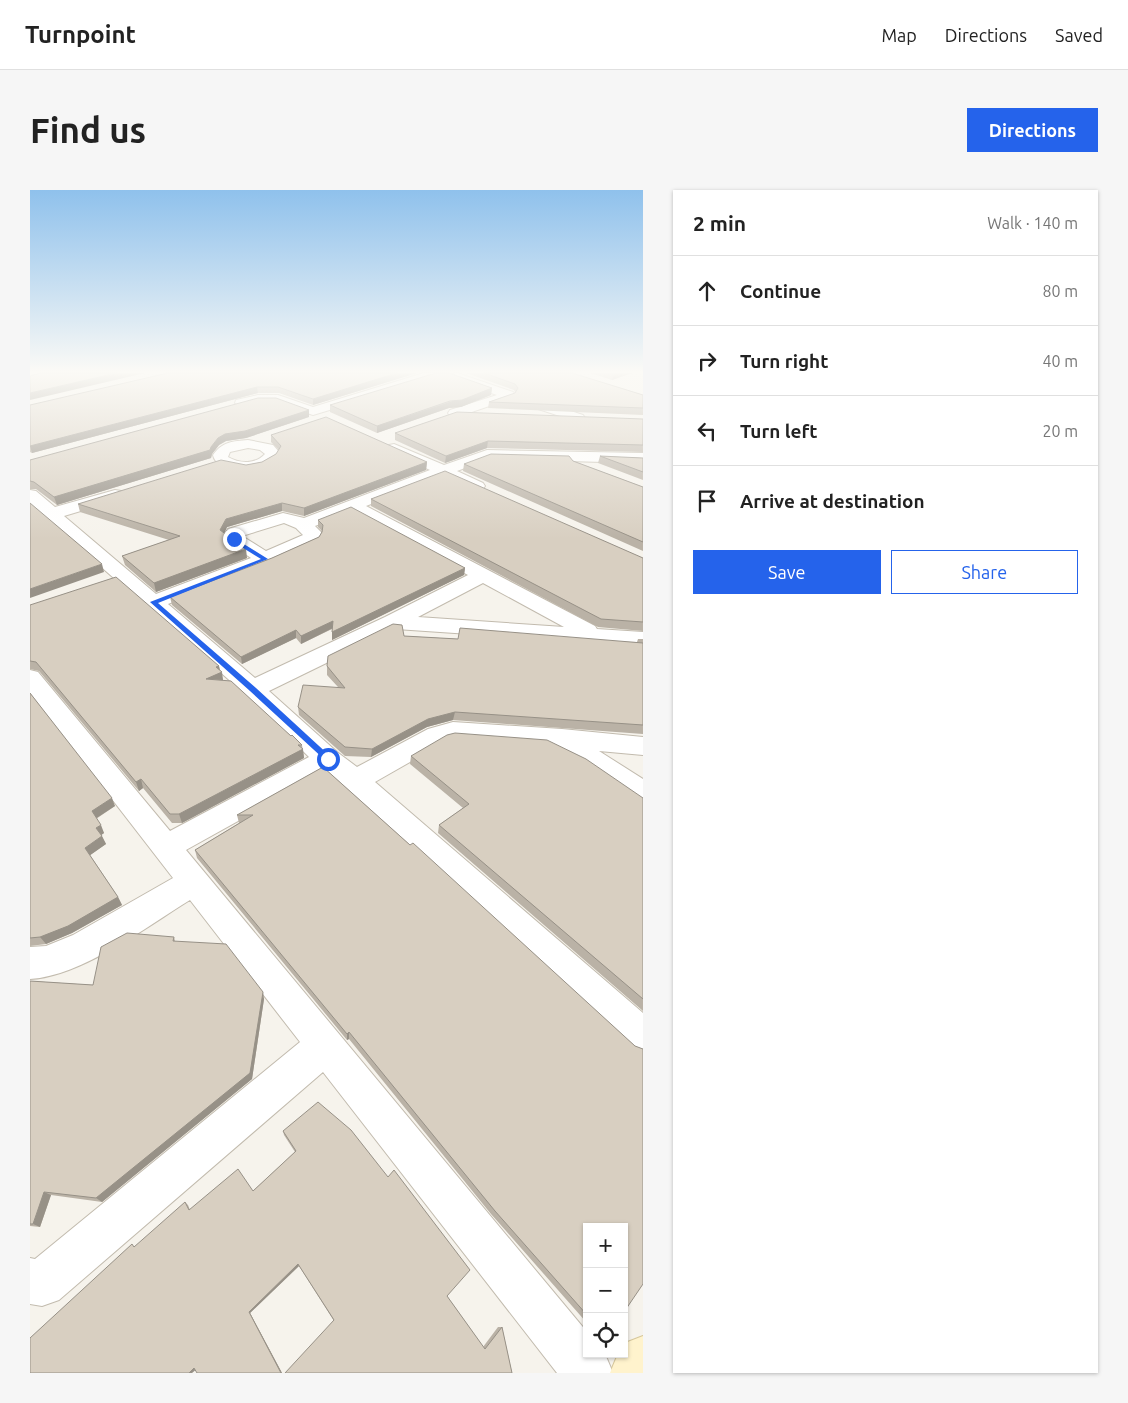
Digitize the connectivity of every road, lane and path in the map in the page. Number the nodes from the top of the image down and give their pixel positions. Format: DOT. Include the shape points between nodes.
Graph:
graph roads {
  1 [pos="274,435"];
  2 [pos="385,437"];
  3 [pos="248,444"];
  4 [pos="554,455"];
  5 [pos="643,458"];
  6 [pos="224,461"];
  7 [pos="205,467"];
  8 [pos="445,471"];
  9 [pos="598,472"];
  10 [pos="132,489"];
  11 [pos="490,492"];
  12 [pos="30,495"];
  13 [pos="351,505"];
  14 [pos="51,514"];
  15 [pos="304,524"];
  16 [pos="265,559"];
  17 [pos="484,575"];
  18 [pos="153,602"];
  19 [pos="393,622"];
  20 [pos="594,635"];
  21 [pos="643,639"];
  22 [pos="30,677"];
  23 [pos="253,689"];
  24 [pos="562,738"];
  25 [pos="643,746"];
  26 [pos="328,759"];
  27 [pos="356,780"];
  28 [pos="643,793"];
  29 [pos="166,846"];
  30 [pos="193,882"];
  31 [pos="30,963"];
  32 [pos="643,1038"];
  33 [pos="324,1046"];
  34 [pos="34,1286"];
  35 [pos="643,1361"];
  36 [pos="588,1373"];
  37 [pos="634,1373"];
  1 -- 3 [label="street"];
  2 -- 8 [label="street"];
  3 -- 6 [label="street" via="226,449 220,455"];
  3 -- 6 [label="street" via="268,448 273,453 272,457 250,466"];
  4 -- 5 [label="street"];
  4 -- 8 [label="street" via="487,454"];
  4 -- 9 [label="street"];
  6 -- 7 [label="street"];
  8 -- 11 [label="street"];
  8 -- 13 [label="street"];
  10 -- 14 [label="street"];
  12 -- 14 [label="street"];
  13 -- 15 [label="street"];
  13 -- 17 [label="street"];
  14 -- 18 [label="street" via="114,578"];
  15 -- 16 [label="street" via="312,532 312,538"];
  15 -- 16 [label="street" via="290,518 278,518 234,533 234,539"];
  16 -- 18 [label="street"];
  17 -- 19 [label="street"];
  17 -- 20 [label="street"];
  18 -- 23 [label="street"];
  19 -- 20 [label="street"];
  19 -- 23 [label="street"];
  20 -- 21 [label="street"];
  22 -- 29 [label="street"];
  23 -- 26 [label="street"];
  24 -- 25 [label="street"];
  24 -- 27 [label="street" via="452,732 437,735"];
  24 -- 28 [label="street"];
  26 -- 27 [label="street"];
  26 -- 29 [label="street"];
  27 -- 32 [label="street"];
  29 -- 30 [label="street"];
  30 -- 31 [label="street" via="85,946 47,962"];
  30 -- 33 [label="street"];
  33 -- 34 [label="street"];
  33 -- 36 [label="street"];
  35 -- 37 [label="street"];
}
